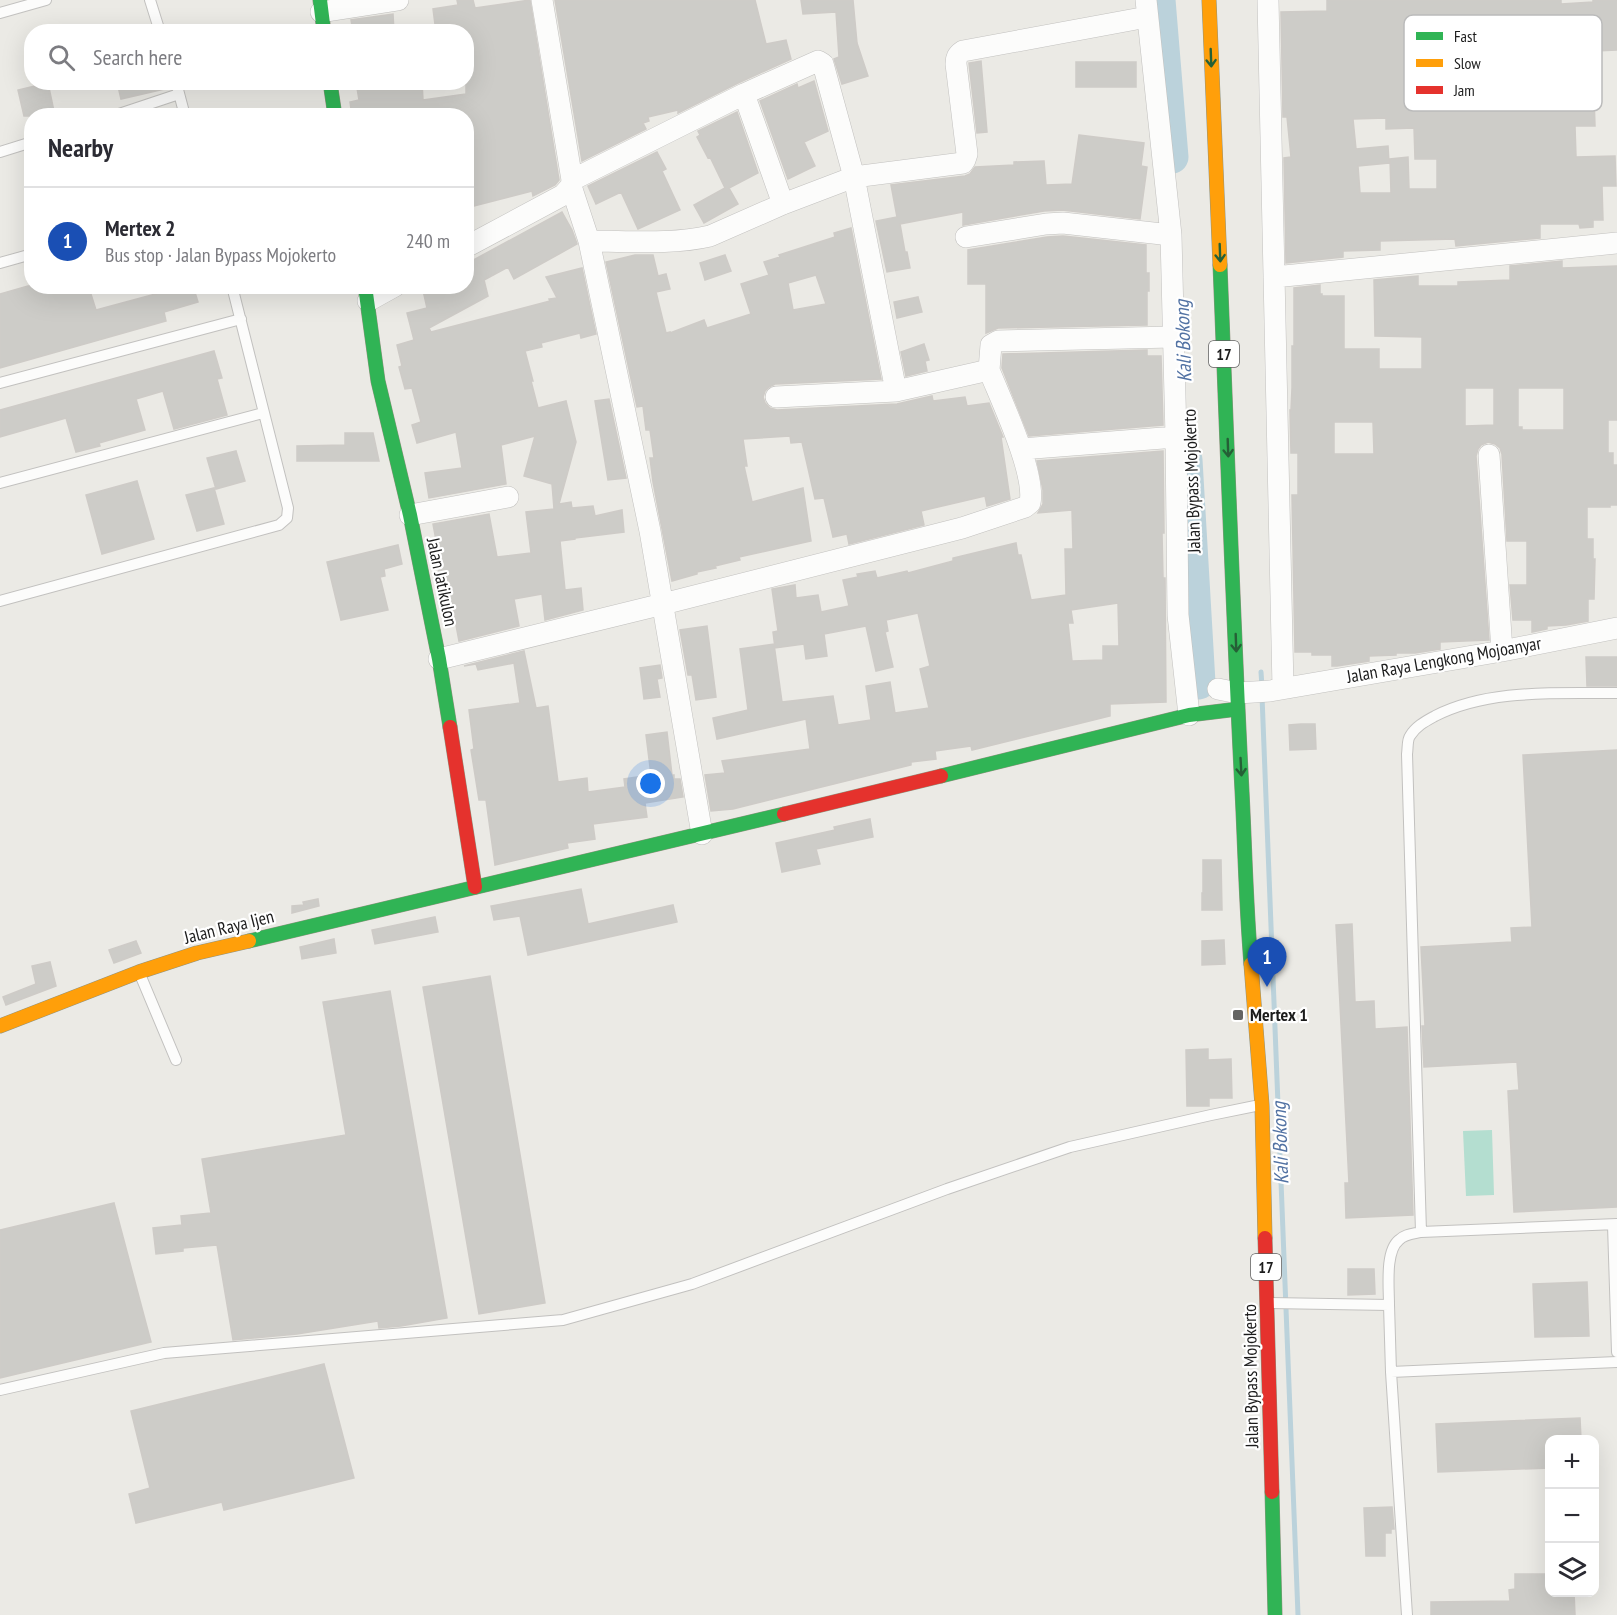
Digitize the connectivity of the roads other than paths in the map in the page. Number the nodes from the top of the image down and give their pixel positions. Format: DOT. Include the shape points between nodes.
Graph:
graph roads {
  1 [pos="46,0"];
  2 [pos="150,0"];
  3 [pos="398,0"];
  4 [pos="542,0"];
  5 [pos="1209,0"];
  6 [pos="1268,0"];
  7 [pos="1146,8"];
  8 [pos="0,13"];
  9 [pos="322,14"];
  10 [pos="158,24"];
  11 [pos="178,90"];
  12 [pos="331,90"];
  13 [pos="179,94"];
  14 [pos="744,94"];
  15 [pos="137,108"];
  16 [pos="183,108"];
  17 [pos="334,108"];
  18 [pos="24,144"];
  19 [pos="0,152"];
  20 [pos="854,177"];
  21 [pos="572,183"];
  22 [pos="783,204"];
  23 [pos="1171,235"];
  24 [pos="966,237"];
  25 [pos="589,241"];
  26 [pos="474,243"];
  27 [pos="1617,243"];
  28 [pos="24,256"];
  29 [pos="0,263"];
  30 [pos="1274,277"];
  31 [pos="234,294"];
  32 [pos="366,294"];
  33 [pos="241,319"];
  34 [pos="1173,337"];
  35 [pos="989,370"];
  36 [pos="0,383"];
  37 [pos="896,391"];
  38 [pos="776,397"];
  39 [pos="263,413"];
  40 [pos="1176,437"];
  41 [pos="1021,449"];
  42 [pos="1489,455"];
  43 [pos="0,483"];
  44 [pos="508,497"];
  45 [pos="410,515"];
  46 [pos="0,602"];
  47 [pos="663,604"];
  48 [pos="1617,627"];
  49 [pos="1502,651"];
  50 [pos="439,659"];
  51 [pos="1276,690"];
  52 [pos="1232,692"];
  53 [pos="1617,693"];
  54 [pos="1218,712"];
  55 [pos="1189,715"];
  56 [pos="1219,729"];
  57 [pos="702,834"];
  58 [pos="475,887"];
  59 [pos="1232,892"];
  60 [pos="1247,920"];
  61 [pos="139,972"];
  62 [pos="0,1026"];
  63 [pos="176,1060"];
  64 [pos="1262,1105"];
  65 [pos="1615,1225"];
  66 [pos="1421,1232"];
  67 [pos="1274,1304"];
  68 [pos="1389,1305"];
  69 [pos="1617,1352"];
  70 [pos="1617,1362"];
  71 [pos="1391,1372"];
  72 [pos="0,1390"];
  73 [pos="1275,1615"];
  74 [pos="1407,1615"];
  1 -- 8 [label="lane"];
  2 -- 10 [label="lane"];
  3 -- 9 [label="street"];
  4 -- 21 [label="street"];
  5 -- 52 [label="main road, Jalan Bypass Mojokerto / 17, one-way"];
  6 -- 30 [label="street"];
  7 -- 20 [label="street" via="963,51 956,64 967,154 963,163"];
  7 -- 23 [label="street"];
  11 -- 13 [label="lane"];
  12 -- 17 [label="main road"];
  13 -- 15 [label="lane"];
  13 -- 16 [label="lane"];
  14 -- 20 [label="street" via="815,61 821,62"];
  14 -- 21 [label="street"];
  14 -- 22 [label="street"];
  18 -- 19 [label="lane"];
  20 -- 22 [label="street"];
  20 -- 37 [label="street"];
  21 -- 25 [label="street"];
  21 -- 26 [label="street" via="563,195"];
  22 -- 25 [label="street" via="699,239"];
  23 -- 24 [label="street" via="1063,223"];
  23 -- 34 [label="street"];
  25 -- 47 [label="street"];
  27 -- 30 [label="street"];
  28 -- 29 [label="lane"];
  30 -- 51 [label="street"];
  31 -- 33 [label="lane"];
  32 -- 45 [label="main road, Jalan Jatikulon" via="378,381"];
  33 -- 36 [label="lane"];
  33 -- 39 [label="lane"];
  34 -- 35 [label="street" via="998,341 991,345"];
  34 -- 40 [label="street"];
  35 -- 37 [label="street"];
  35 -- 41 [label="street"];
  37 -- 38 [label="street"];
  39 -- 43 [label="lane"];
  39 -- 46 [label="lane" via="288,508 287,518 279,525"];
  40 -- 41 [label="street"];
  40 -- 55 [label="street" via="1178,615"];
  41 -- 47 [label="street" via="1031,491 1030,503 1025,507 962,528"];
  42 -- 49 [label="street"];
  44 -- 45 [label="street"];
  45 -- 50 [label="main road, Jalan Jatikulon"];
  47 -- 50 [label="street"];
  47 -- 57 [label="street"];
  48 -- 49 [label="street, Jalan Raya Lengkong Mojoanyar"];
  49 -- 51 [label="street, Jalan Raya Lengkong Mojoanyar"];
  50 -- 58 [label="main road, Jalan Jatikulon"];
  51 -- 52 [label="street, Jalan Raya Lengkong Mojoanyar"];
  52 -- 54 [label="main road, Jalan Raya Ijen"];
  52 -- 54 [label="main road, Jalan Bypass Mojokerto / 17"];
  52 -- 60 [label="main road, Jalan Bypass Mojokerto / 17, one-way"];
  53 -- 66 [label="lane" via="1490,699 1451,708 1422,723 1409,737"];
  54 -- 55 [label="main road, Jalan Raya Ijen"];
  54 -- 56 [label="main road, Jalan Bypass Mojokerto / 17"];
  55 -- 57 [label="main road, Jalan Raya Ijen"];
  57 -- 58 [label="main road, Jalan Raya Ijen"];
  58 -- 61 [label="main road, Jalan Raya Ijen" via="196,953"];
  59 -- 60 [label="main road, Jalan Bypass Mojokerto / 17"];
  60 -- 64 [label="main road, Jalan Bypass Mojokerto / 17"];
  61 -- 62 [label="main road, Jalan Raya Ijen"];
  61 -- 63 [label="lane"];
  64 -- 67 [label="main road, Jalan Bypass Mojokerto / 17"];
  64 -- 72 [label="lane" via="1070,1147 692,1284 562,1320 164,1353"];
  65 -- 66 [label="lane"];
  65 -- 69 [label="lane"];
  66 -- 68 [label="lane" via="1406,1235 1392,1247"];
  67 -- 68 [label="lane"];
  67 -- 73 [label="main road, Jalan Bypass Mojokerto / 17"];
  68 -- 71 [label="lane"];
  70 -- 71 [label="lane"];
  71 -- 74 [label="lane"];
}
